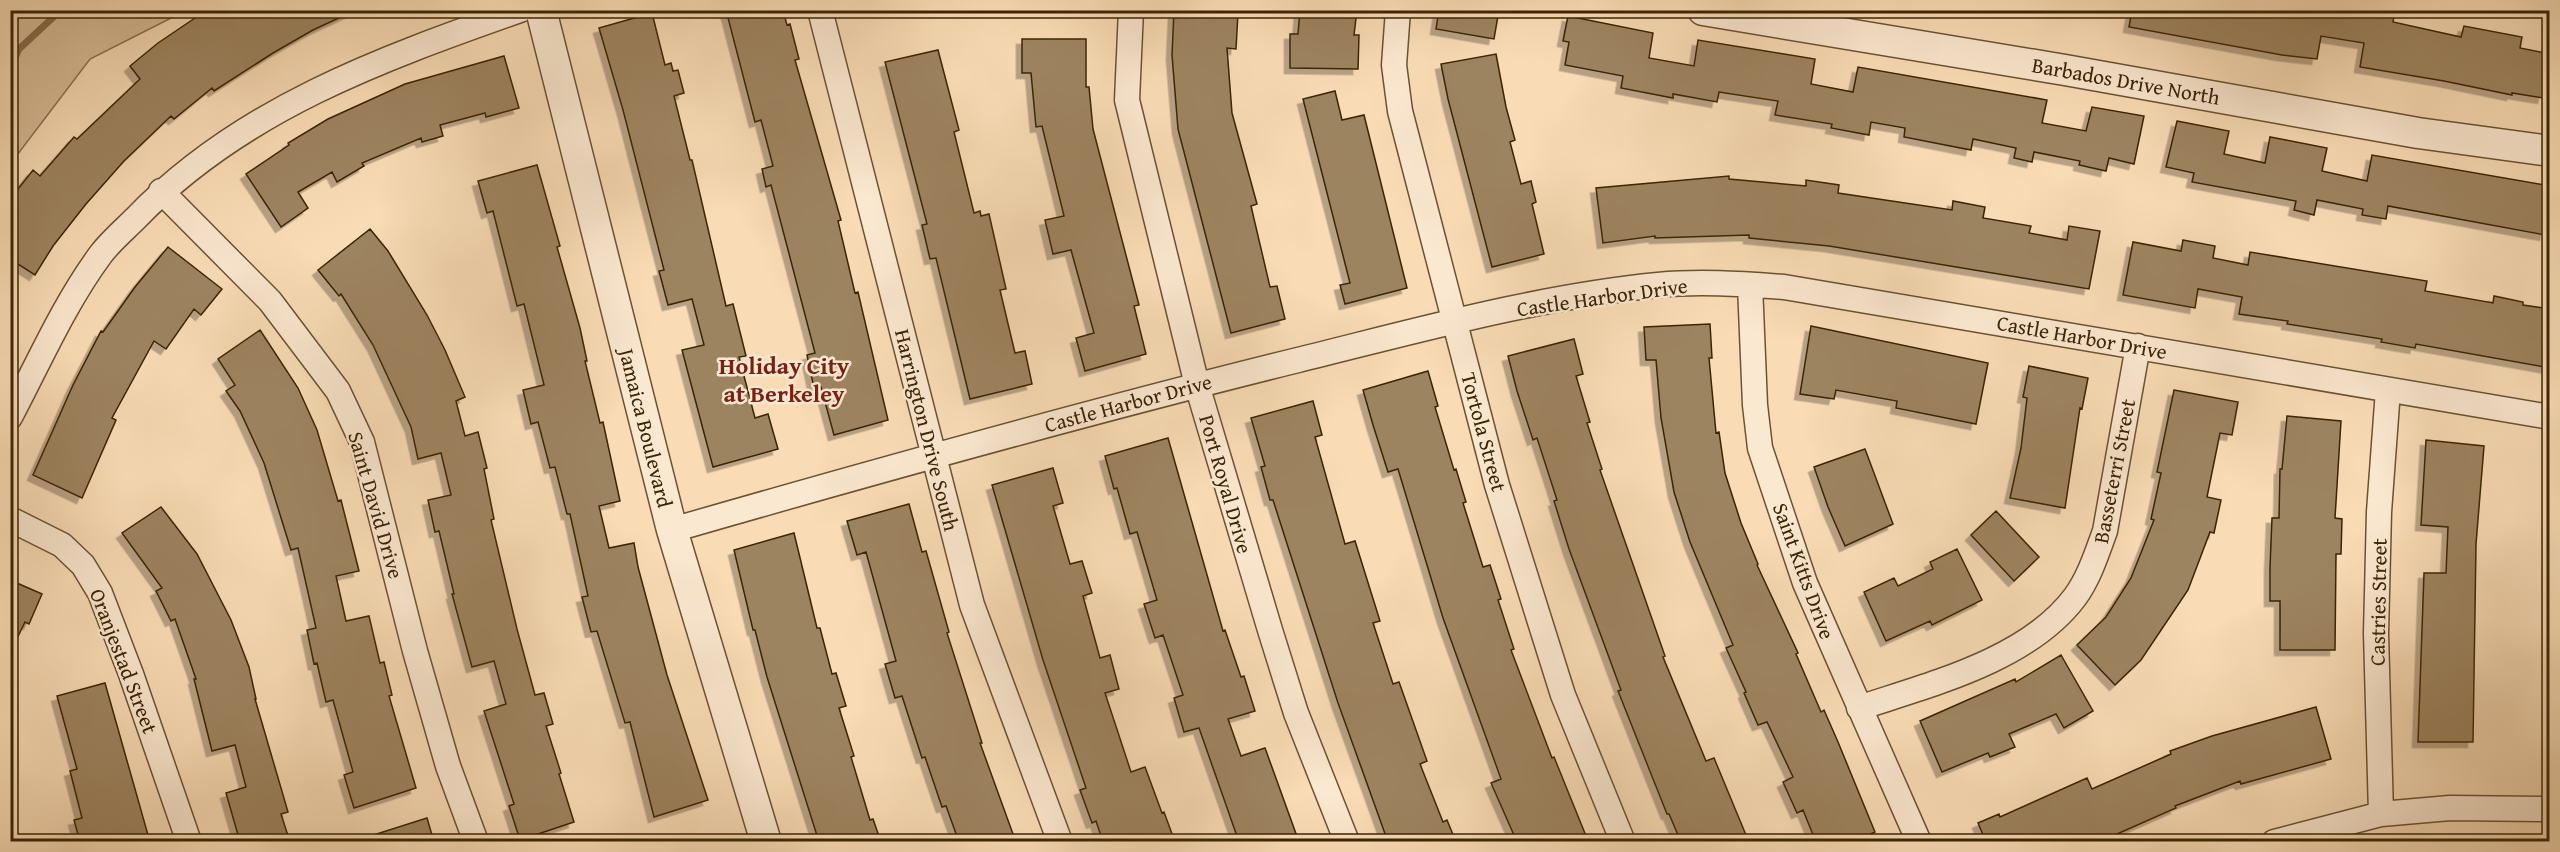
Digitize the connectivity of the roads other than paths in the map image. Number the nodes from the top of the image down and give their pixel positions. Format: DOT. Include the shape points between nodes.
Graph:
graph roads {
  1 [pos="520,10"];
  2 [pos="541,10"];
  3 [pos="820,10"];
  4 [pos="1131,10"];
  5 [pos="1398,10"];
  6 [pos="1703,10"];
  7 [pos="2550,151"];
  8 [pos="161,191"];
  9 [pos="1750,285"];
  10 [pos="1455,321"];
  11 [pos="2138,346"];
  12 [pos="1197,385"];
  13 [pos="2388,390"];
  14 [pos="10,417"];
  15 [pos="2550,417"];
  16 [pos="933,454"];
  17 [pos="10,519"];
  18 [pos="672,530"];
  19 [pos="1859,708"];
  20 [pos="2550,809"];
  21 [pos="2381,814"];
  22 [pos="189,842"];
  23 [pos="476,842"];
  24 [pos="766,842"];
  25 [pos="1060,842"];
  26 [pos="1347,842"];
  27 [pos="1623,842"];
  28 [pos="1919,842"];
  29 [pos="2274,842"];
  1 -- 8 [label="street" via="369,66 280,108"];
  2 -- 18 [label="street, Jamaica Boulevard"];
  3 -- 16 [label="street, Harrington Drive South"];
  4 -- 12 [label="street, Port Royal Drive" via="1127,100"];
  5 -- 10 [label="street, Tortola Street" via="1394,66 1400,111"];
  6 -- 7 [label="street, Barbados Drive North" via="2418,133"];
  8 -- 14 [label="street" via="103,252 70,299"];
  8 -- 23 [label="street, Saint David Drive" via="270,301 338,391 362,442 415,651 448,766"];
  9 -- 10 [label="street, Castle Harbor Drive" via="1658,285"];
  9 -- 11 [label="street, Castle Harbor Drive" via="1784,287"];
  9 -- 19 [label="street, Saint Kitts Drive" via="1760,448 1804,583"];
  10 -- 12 [label="street, Castle Harbor Drive"];
  10 -- 27 [label="street, Tortola Street" via="1497,485 1563,695"];
  11 -- 13 [label="street, Castle Harbor Drive"];
  11 -- 19 [label="street, Basseterri Street" via="2105,531 2077,596 2056,620 2007,651 1970,670"];
  12 -- 16 [label="street, Castle Harbor Drive"];
  12 -- 26 [label="street, Port Royal Drive" via="1293,702"];
  13 -- 15 [label="street, Castle Harbor Drive"];
  13 -- 21 [label="street, Castries Street" via="2376,633"];
  16 -- 18 [label="street, Castle Harbor Drive"];
  16 -- 25 [label="street, Harrington Drive South" via="972,605"];
  17 -- 22 [label="street, Oranjestad Street" via="62,545 83,565 100,593"];
  18 -- 24 [label="street, Jamaica Boulevard"];
  19 -- 28 [label="street, Saint Kitts Drive"];
  20 -- 21 [label="street" via="2450,808"];
  21 -- 29 [label="street"];
}
